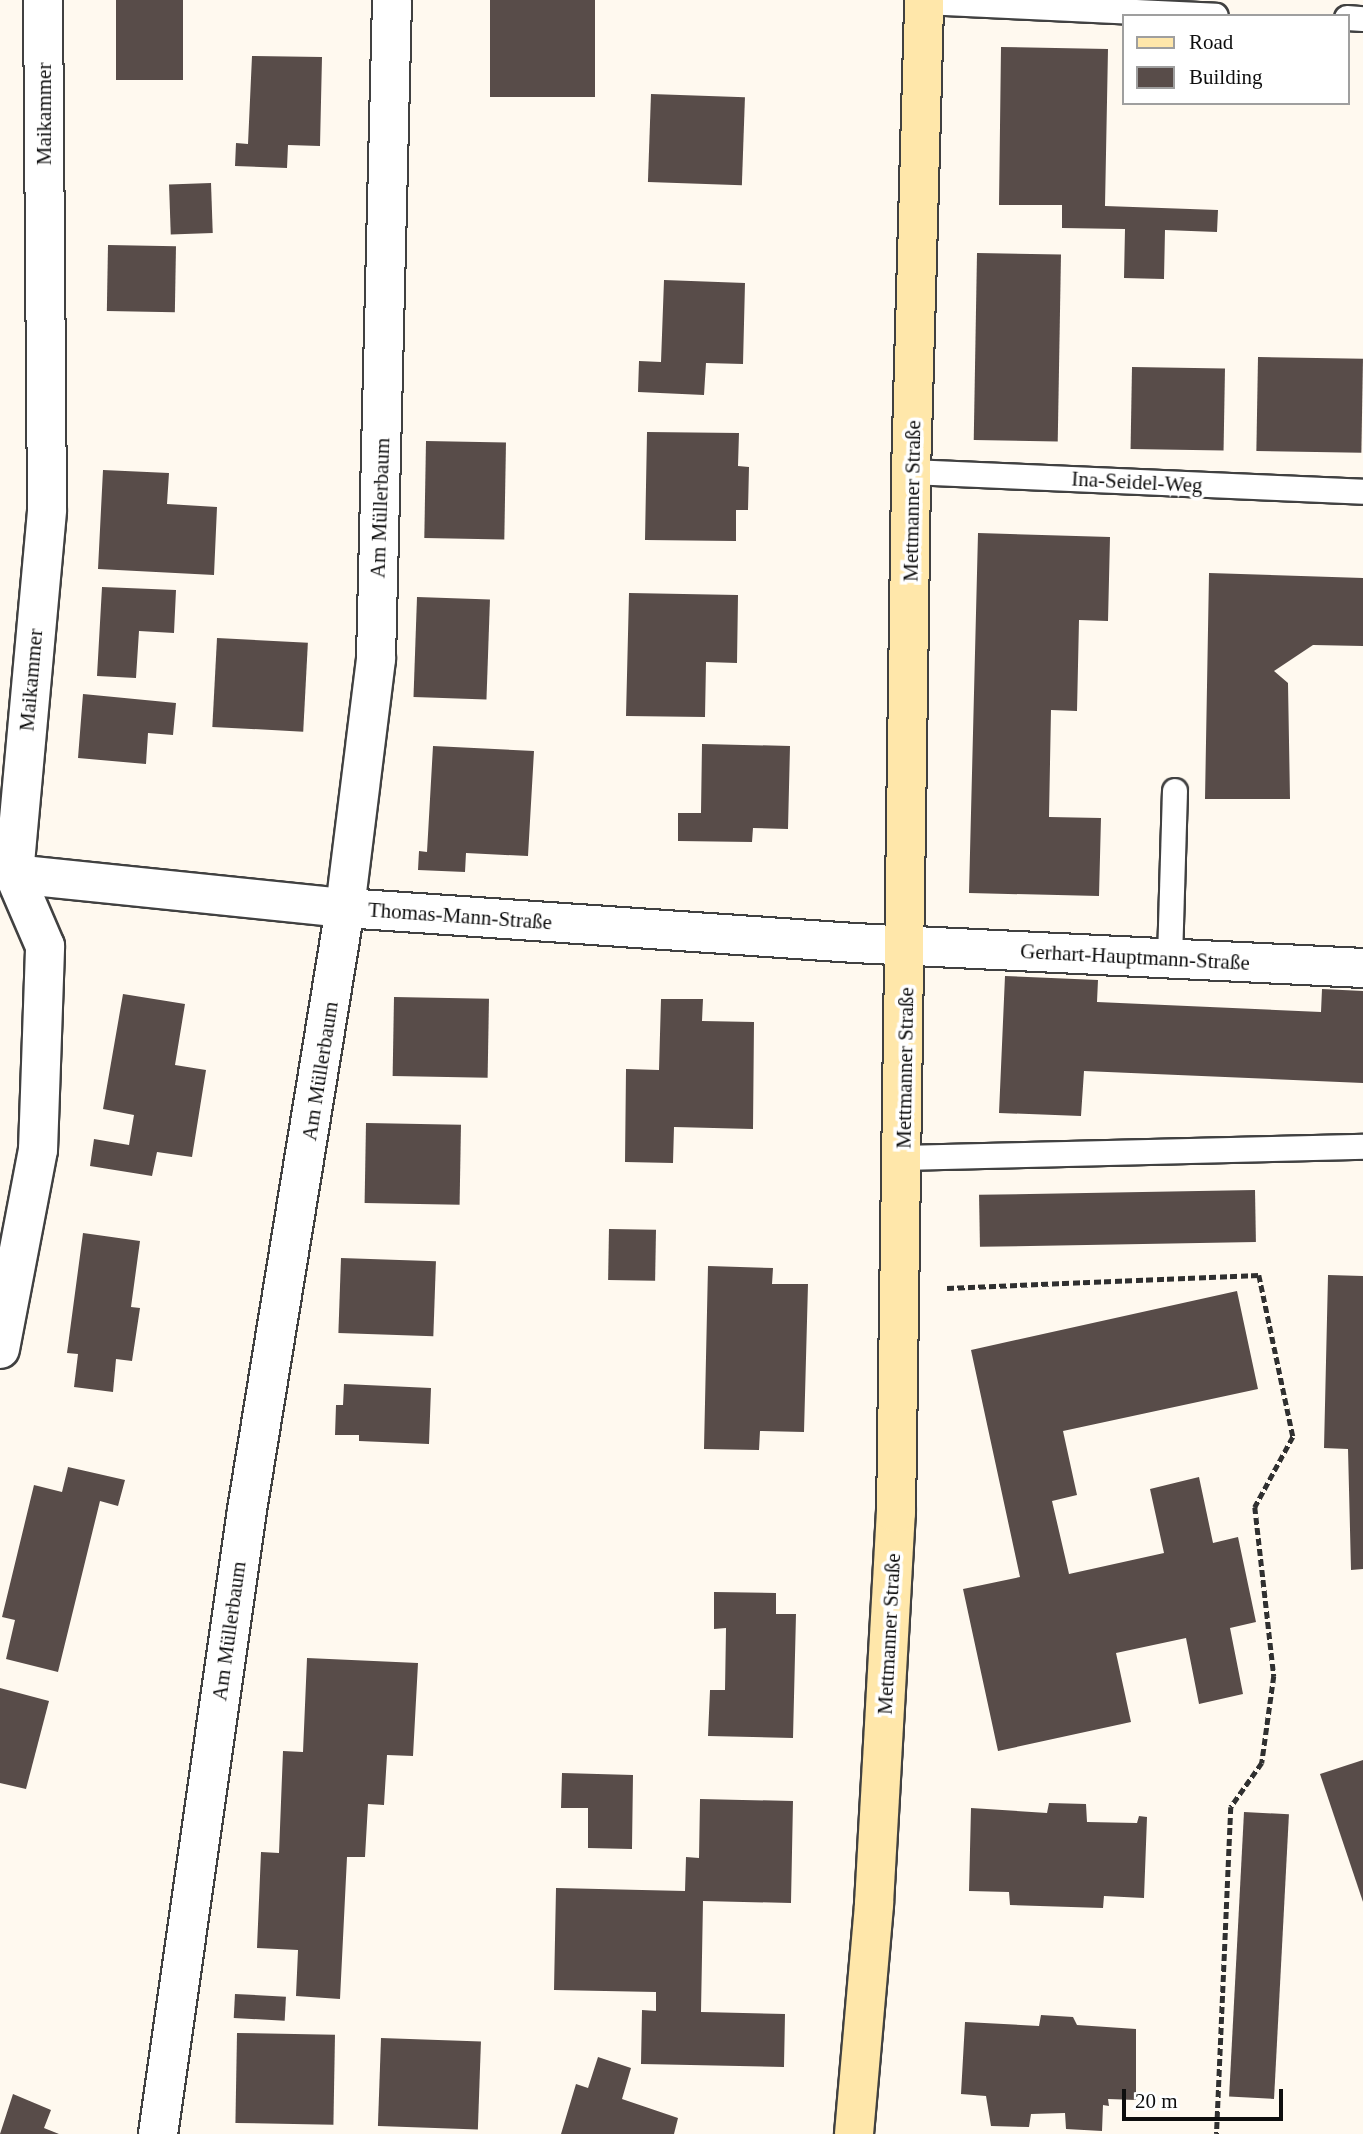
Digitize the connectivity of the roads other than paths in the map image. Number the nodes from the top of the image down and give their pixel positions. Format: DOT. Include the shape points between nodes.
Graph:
graph roads {
  1 [pos="43,0"];
  2 [pos="392,0"];
  3 [pos="924,1"];
  4 [pos="1177,14"];
  5 [pos="911,472"];
  6 [pos="1363,492"];
  7 [pos="1175,791"];
  8 [pos="14,874"];
  9 [pos="345,908"];
  10 [pos="907,946"];
  11 [pos="1170,958"];
  12 [pos="1363,968"];
  13 [pos="1363,1147"];
  14 [pos="904,1158"];
  15 [pos="0,1349"];
  16 [pos="158,2134"];
  17 [pos="854,2134"];
  1 -- 8 [label="street, Maikammer" via="47,509"];
  2 -- 9 [label="street, Am Müllerbaum" via="376,659"];
  3 -- 4 [label="lane"];
  3 -- 5 [label="main road, Mettmanner Straße"];
  5 -- 6 [label="lane, Ina-Seidel-Weg"];
  5 -- 10 [label="main road, Mettmanner Straße"];
  7 -- 11 [label="lane"];
  8 -- 9 [label="street, Thomas-Mann-Straße"];
  8 -- 15 [label="street, Maikammer" via="45,946 38,1150"];
  9 -- 10 [label="street, Thomas-Mann-Straße"];
  9 -- 16 [label="street, Am Müllerbaum" via="247,1510"];
  10 -- 11 [label="street, Gerhart-Hauptmann-Straße"];
  10 -- 14 [label="main road, Mettmanner Straße"];
  11 -- 12 [label="street, Gerhart-Hauptmann-Straße"];
  13 -- 14 [label="lane"];
  14 -- 17 [label="main road, Mettmanner Straße" via="896,1513 874,1904"];
}
